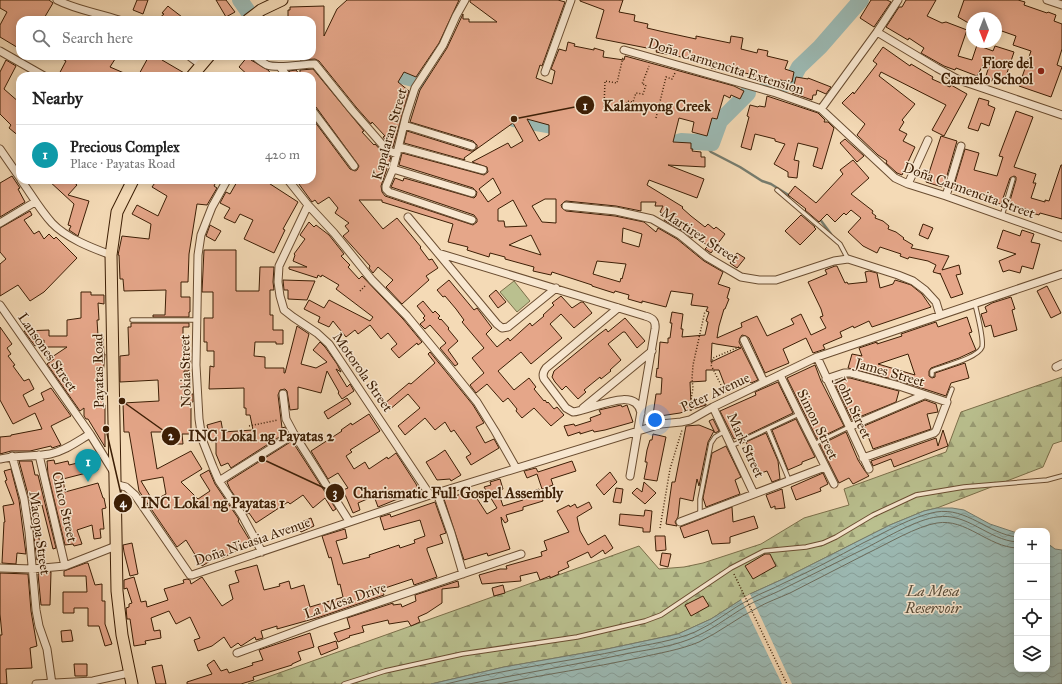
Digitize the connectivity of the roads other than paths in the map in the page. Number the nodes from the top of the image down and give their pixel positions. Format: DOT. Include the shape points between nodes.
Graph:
graph roads {
  1 [pos="57,0"];
  2 [pos="282,0"];
  3 [pos="465,0"];
  4 [pos="571,0"];
  5 [pos="898,0"];
  6 [pos="1047,0"];
  7 [pos="69,3"];
  8 [pos="1062,5"];
  9 [pos="108,16"];
  10 [pos="253,16"];
  11 [pos="877,32"];
  12 [pos="624,50"];
  13 [pos="0,51"];
  14 [pos="191,60"];
  15 [pos="206,60"];
  16 [pos="260,60"];
  17 [pos="280,67"];
  18 [pos="37,72"];
  19 [pos="197,72"];
  20 [pos="284,72"];
  21 [pos="545,72"];
  22 [pos="821,108"];
  23 [pos="316,115"];
  24 [pos="1062,115"];
  25 [pos="404,125"];
  26 [pos="928,140"];
  27 [pos="472,146"];
  28 [pos="961,146"];
  29 [pos="0,149"];
  30 [pos="398,150"];
  31 [pos="354,166"];
  32 [pos="394,169"];
  33 [pos="483,170"];
  34 [pos="16,172"];
  35 [pos="1013,179"];
  36 [pos="24,184"];
  37 [pos="131,184"];
  38 [pos="225,184"];
  39 [pos="291,184"];
  40 [pos="908,184"];
  41 [pos="777,190"];
  42 [pos="472,193"];
  43 [pos="946,196"];
  44 [pos="36,202"];
  45 [pos="308,205"];
  46 [pos="566,206"];
  47 [pos="1002,216"];
  48 [pos="408,217"];
  49 [pos="472,220"];
  50 [pos="0,223"];
  51 [pos="1062,237"];
  52 [pos="438,253"];
  53 [pos="111,256"];
  54 [pos="848,259"];
  55 [pos="1062,274"];
  56 [pos="556,288"];
  57 [pos="975,303"];
  58 [pos="0,305"];
  59 [pos="618,308"];
  60 [pos="940,315"];
  61 [pos="132,320"];
  62 [pos="197,320"];
  63 [pos="745,342"];
  64 [pos="652,350"];
  65 [pos="817,357"];
  66 [pos="780,375"];
  67 [pos="932,375"];
  68 [pos="826,379"];
  69 [pos="764,382"];
  70 [pos="952,389"];
  71 [pos="283,394"];
  72 [pos="924,395"];
  73 [pos="947,402"];
  74 [pos="713,407"];
  75 [pos="579,411"];
  76 [pos="799,414"];
  77 [pos="641,415"];
  78 [pos="849,427"];
  79 [pos="768,429"];
  80 [pos="638,431"];
  81 [pos="725,431"];
  82 [pos="90,434"];
  83 [pos="294,434"];
  84 [pos="813,444"];
  85 [pos="731,446"];
  86 [pos="39,455"];
  87 [pos="12,456"];
  88 [pos="863,458"];
  89 [pos="0,459"];
  90 [pos="825,467"];
  91 [pos="516,468"];
  92 [pos="869,469"];
  93 [pos="630,476"];
  94 [pos="1062,476"];
  95 [pos="114,479"];
  96 [pos="220,480"];
  97 [pos="790,481"];
  98 [pos="834,484"];
  99 [pos="434,494"];
  100 [pos="754,494"];
  101 [pos="700,514"];
  102 [pos="349,521"];
  103 [pos="680,522"];
  104 [pos="116,546"];
  105 [pos="262,552"];
  106 [pos="521,554"];
  107 [pos="65,566"];
  108 [pos="0,568"];
  109 [pos="32,569"];
  110 [pos="463,574"];
  111 [pos="237,654"];
  112 [pos="130,679"];
  113 [pos="36,684"];
  114 [pos="52,684"];
  115 [pos="344,684"];
  1 -- 7 [label="street"];
  2 -- 10 [label="main road"];
  3 -- 25 [label="street, Kapalaran Street" via="443,45 414,88"];
  4 -- 21 [label="street"];
  5 -- 11 [label="street"];
  6 -- 8 [label="street"];
  7 -- 9 [label="street"];
  11 -- 22 [label="street"];
  11 -- 24 [label="street" via="959,80"];
  12 -- 22 [label="street, Doña Carmencita Extension"];
  13 -- 18 [label="street"];
  14 -- 19 [label="street"];
  15 -- 19 [label="main road"];
  16 -- 17 [label="street" via="267,65"];
  17 -- 20 [label="street"];
  17 -- 30 [label="street" via="315,64 387,150"];
  22 -- 40 [label="street, Doña Carmencita Street" via="895,178"];
  23 -- 31 [label="street"];
  25 -- 27 [label="street"];
  25 -- 30 [label="street, Kapalaran Street"];
  26 -- 40 [label="street"];
  28 -- 43 [label="street"];
  29 -- 34 [label="street"];
  30 -- 32 [label="street, Kapalaran Street"];
  30 -- 33 [label="street"];
  32 -- 42 [label="street"];
  32 -- 49 [label="street, Kapalaran Street" via="386,186 389,192"];
  35 -- 47 [label="lane"];
  36 -- 44 [label="street"];
  37 -- 53 [label="main road, Payatas Road" via="117,212"];
  38 -- 62 [label="street, Nokia Street" via="201,235 198,255"];
  39 -- 45 [label="street"];
  40 -- 43 [label="street, Doña Carmencita Street"];
  41 -- 54 [label="lane" via="840,244"];
  43 -- 47 [label="street, Doña Carmencita Street"];
  44 -- 50 [label="street"];
  44 -- 53 [label="street" via="52,224 88,246"];
  45 -- 91 [label="street" via="372,280 407,316 477,402"];
  45 -- 99 [label="street, Motorola Street" via="279,266 278,282 284,310 329,344"];
  46 -- 54 [label="street, Martirez Street" via="616,211 652,219 741,277 776,280"];
  47 -- 51 [label="street, Doña Carmencita Street"];
  48 -- 52 [label="street"];
  52 -- 56 [label="street"];
  52 -- 56 [label="street" via="502,328 508,327"];
  53 -- 95 [label="main road, Payatas Road"];
  54 -- 60 [label="street, Martirez Street" via="913,281 936,302"];
  55 -- 57 [label="street, Peter Avenue"];
  56 -- 59 [label="street"];
  57 -- 60 [label="street, Peter Avenue"];
  57 -- 67 [label="lane" via="982,346 974,356 932,371"];
  58 -- 82 [label="street, Lansones Street"];
  59 -- 64 [label="street" via="654,320 656,324"];
  59 -- 75 [label="street" via="544,371 544,380 566,408 573,412"];
  60 -- 65 [label="street, Peter Avenue"];
  61 -- 62 [label="lane"];
  62 -- 96 [label="street, Nokia Street" via="196,366 202,440"];
  63 -- 69 [label="street"];
  64 -- 75 [label="street"];
  64 -- 77 [label="street"];
  65 -- 66 [label="street, Peter Avenue"];
  65 -- 68 [label="street, John Street"];
  66 -- 69 [label="street, Peter Avenue"];
  66 -- 76 [label="street, Simon Street"];
  68 -- 72 [label="street, James Street" via="851,373"];
  68 -- 78 [label="street, John Street"];
  69 -- 74 [label="street, Peter Avenue"];
  70 -- 73 [label="lane"];
  71 -- 83 [label="street" via="286,419"];
  72 -- 73 [label="street, James Street"];
  72 -- 78 [label="street"];
  73 -- 88 [label="street" via="934,433"];
  74 -- 80 [label="street, Peter Avenue" via="684,422 661,424"];
  74 -- 81 [label="street, Mark Street"];
  75 -- 77 [label="street" via="616,400 631,400 639,406"];
  76 -- 79 [label="lane"];
  76 -- 84 [label="street, Simon Street"];
  77 -- 80 [label="street"];
  78 -- 84 [label="lane"];
  78 -- 88 [label="street, John Street"];
  79 -- 85 [label="lane"];
  79 -- 97 [label="lane"];
  80 -- 91 [label="street, Peter Avenue"];
  80 -- 93 [label="street"];
  81 -- 85 [label="street, Mark Street"];
  81 -- 101 [label="lane" via="711,443 700,499"];
  82 -- 86 [label="street" via="62,450"];
  82 -- 95 [label="street, Lansones Street"];
  83 -- 96 [label="street"];
  83 -- 102 [label="street"];
  84 -- 90 [label="street, Simon Street"];
  85 -- 100 [label="street, Mark Street"];
  86 -- 87 [label="street"];
  86 -- 107 [label="street, Chico Street"];
  87 -- 89 [label="street"];
  87 -- 109 [label="street, Macopa Street" via="24,499"];
  88 -- 92 [label="street, John Street"];
  90 -- 97 [label="street"];
  90 -- 98 [label="street, Simon Street"];
  91 -- 99 [label="street, Peter Avenue"];
  94 -- 115 [label="lane" via="1048,480 964,487 916,495 823,543 764,551 731,568 661,615 645,621 577,637 462,654 398,668"];
  95 -- 104 [label="main road, Payatas Road"];
  95 -- 105 [label="street, Doña Nicasia Avenue" via="135,495 190,575"];
  96 -- 105 [label="street, Nokia Street"];
  97 -- 100 [label="street"];
  99 -- 102 [label="street, Doña Nicasia Avenue"];
  99 -- 110 [label="street" via="451,533"];
  100 -- 101 [label="street"];
  101 -- 103 [label="street"];
  102 -- 105 [label="street, Doña Nicasia Avenue"];
  104 -- 107 [label="street"];
  104 -- 112 [label="main road, Payatas Road" via="116,591"];
  106 -- 110 [label="street, La Mesa Drive"];
  107 -- 109 [label="street"];
  108 -- 109 [label="street"];
  109 -- 114 [label="street, Macopa Street" via="36,610"];
  110 -- 111 [label="street, La Mesa Drive" via="318,623"];
  112 -- 114 [label="street"];
  113 -- 114 [label="street"];
}
